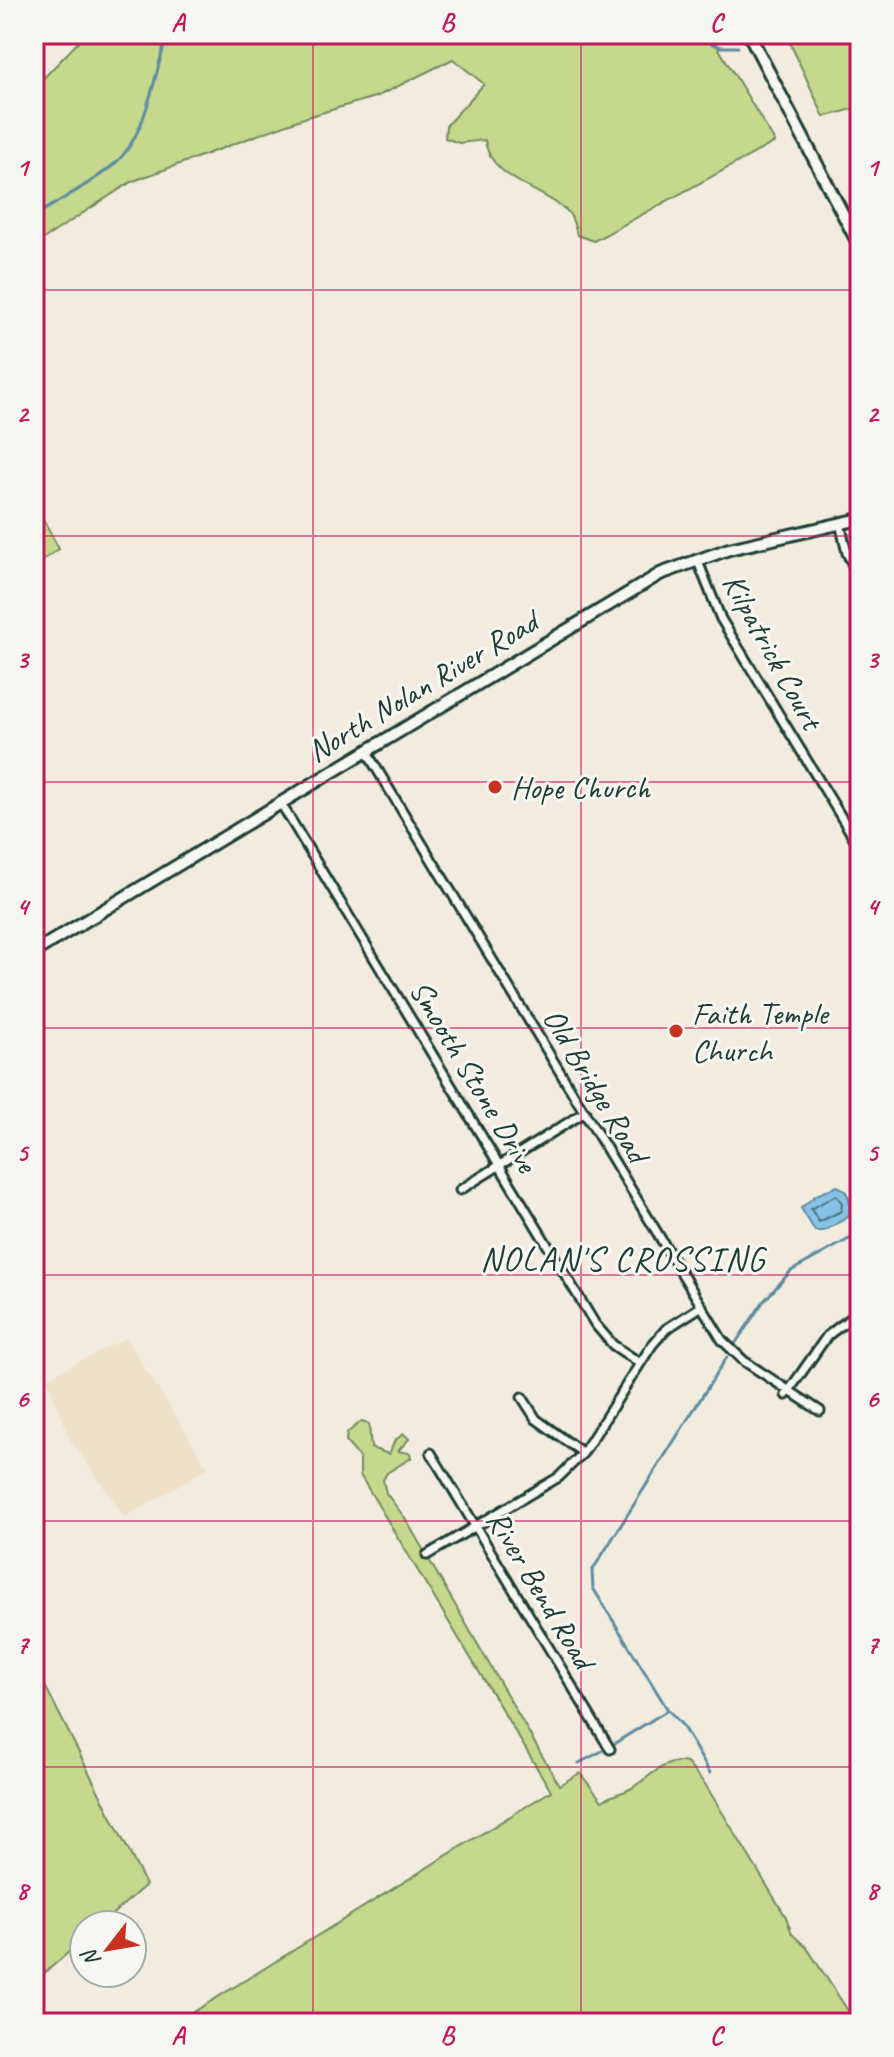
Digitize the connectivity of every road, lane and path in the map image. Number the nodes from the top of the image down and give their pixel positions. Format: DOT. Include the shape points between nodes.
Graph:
graph roads {
  1 [pos="749,34"];
  2 [pos="860,247"];
  3 [pos="860,519"];
  4 [pos="840,523"];
  5 [pos="697,559"];
  6 [pos="860,579"];
  7 [pos="366,751"];
  8 [pos="280,802"];
  9 [pos="860,848"];
  10 [pos="34,952"];
  11 [pos="585,1112"];
  12 [pos="499,1165"];
  13 [pos="460,1190"];
  14 [pos="702,1306"];
  15 [pos="860,1311"];
  16 [pos="640,1363"];
  17 [pos="788,1393"];
  18 [pos="522,1397"];
  19 [pos="820,1411"];
  20 [pos="431,1453"];
  21 [pos="583,1453"];
  22 [pos="475,1527"];
  23 [pos="427,1555"];
  24 [pos="610,1749"];
  1 -- 2 [label="main road"];
  3 -- 4 [label="main road, North Nolan River Road"];
  4 -- 5 [label="main road, North Nolan River Road"];
  4 -- 6 [label="street"];
  5 -- 7 [label="main road, North Nolan River Road" via="624,594"];
  5 -- 9 [label="street, Kilpatrick Court" via="721,619"];
  7 -- 8 [label="main road, North Nolan River Road"];
  7 -- 11 [label="street, Old Bridge Road"];
  8 -- 10 [label="main road, North Nolan River Road"];
  8 -- 12 [label="street, Smooth Stone Drive"];
  11 -- 12 [label="street"];
  11 -- 14 [label="street, Old Bridge Road"];
  12 -- 13 [label="street"];
  12 -- 16 [label="street, Smooth Stone Drive" via="595,1324 613,1345"];
  14 -- 16 [label="street" via="666,1329"];
  14 -- 17 [label="street, Old Bridge Road" via="728,1348"];
  15 -- 17 [label="street" via="827,1336"];
  16 -- 21 [label="street"];
  17 -- 19 [label="street, Old Bridge Road"];
  18 -- 21 [label="street" via="536,1419"];
  20 -- 22 [label="street, River Bend Road"];
  21 -- 22 [label="street" via="559,1477"];
  22 -- 23 [label="street"];
  22 -- 24 [label="street, River Bend Road"];
}
